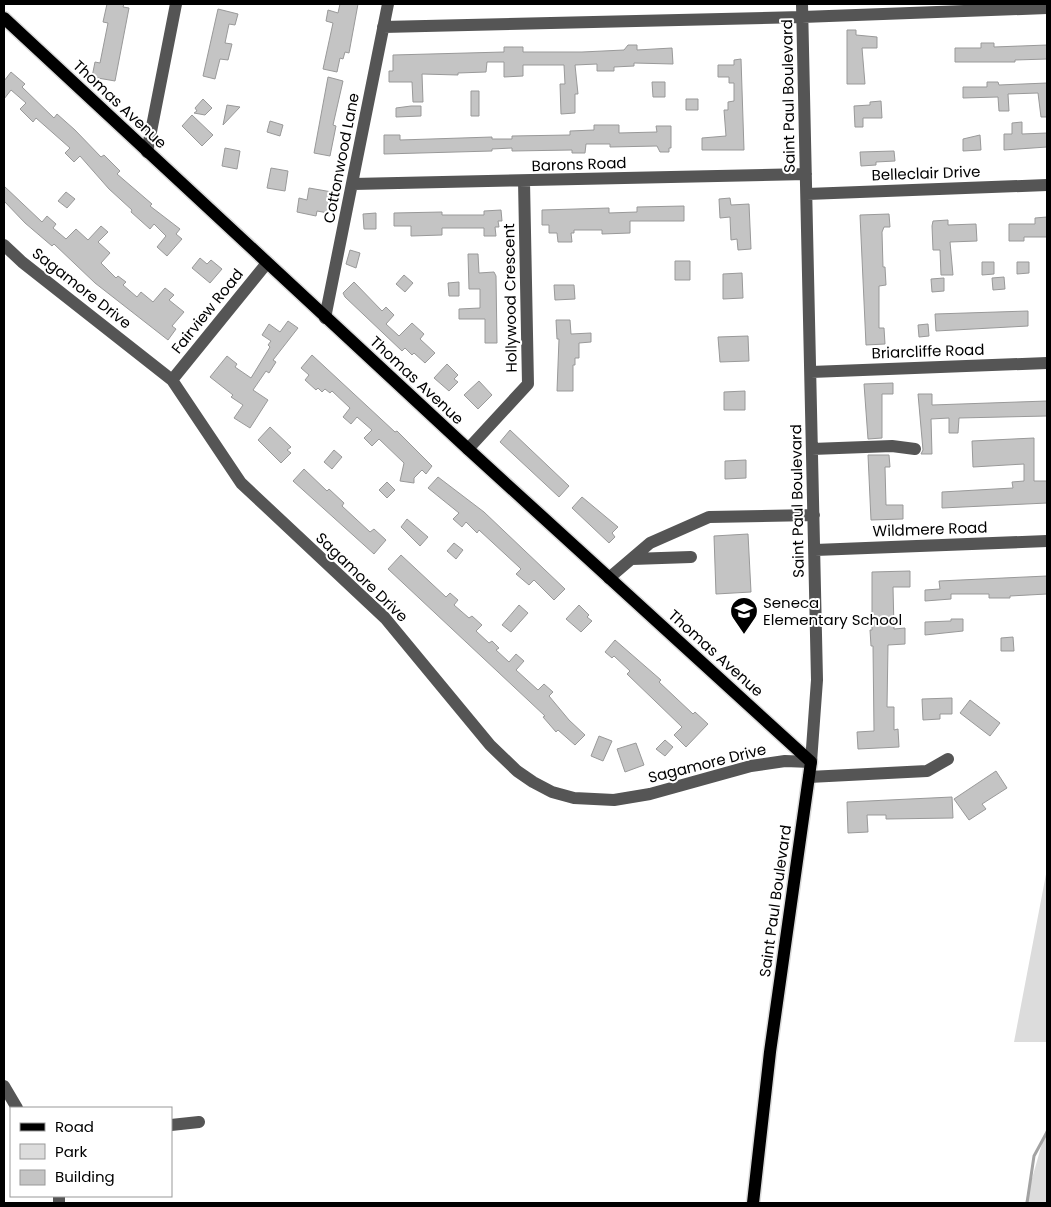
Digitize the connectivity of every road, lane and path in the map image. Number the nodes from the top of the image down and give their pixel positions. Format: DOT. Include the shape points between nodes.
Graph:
graph roads {
  1 [pos="176,4"];
  2 [pos="388,4"];
  3 [pos="802,4"];
  4 [pos="1047,8"];
  5 [pos="802,17"];
  6 [pos="4,18"];
  7 [pos="384,27"];
  8 [pos="147,152"];
  9 [pos="806,174"];
  10 [pos="524,181"];
  11 [pos="353,184"];
  12 [pos="1047,185"];
  13 [pos="806,194"];
  14 [pos="4,245"];
  15 [pos="267,263"];
  16 [pos="325,318"];
  17 [pos="1047,363"];
  18 [pos="811,372"];
  19 [pos="172,380"];
  20 [pos="468,449"];
  21 [pos="812,449"];
  22 [pos="915,449"];
  23 [pos="814,515"];
  24 [pos="1047,541"];
  25 [pos="815,550"];
  26 [pos="691,557"];
  27 [pos="632,559"];
  28 [pos="609,578"];
  29 [pos="948,759"];
  30 [pos="811,762"];
  31 [pos="809,777"];
  32 [pos="4,1086"];
  33 [pos="16,1107"];
  34 [pos="199,1122"];
  35 [pos="172,1125"];
  36 [pos="753,1203"];
  1 -- 8 [label="street"];
  2 -- 7 [label="street, Cottonwood Lane"];
  3 -- 5 [label="street, Saint Paul Boulevard"];
  4 -- 5 [label="street"];
  5 -- 7 [label="street"];
  5 -- 9 [label="street, Saint Paul Boulevard"];
  6 -- 8 [label="main road, Thomas Avenue"];
  7 -- 11 [label="street, Cottonwood Lane"];
  8 -- 15 [label="main road, Thomas Avenue"];
  9 -- 10 [label="street, Barons Road"];
  9 -- 13 [label="street, Saint Paul Boulevard"];
  10 -- 11 [label="street, Barons Road"];
  10 -- 20 [label="street, Hollywood Crescent" via="528,384"];
  11 -- 16 [label="street, Cottonwood Lane"];
  12 -- 13 [label="street, Belleclair Drive"];
  13 -- 18 [label="street, Saint Paul Boulevard"];
  14 -- 19 [label="street, Sagamore Drive"];
  15 -- 16 [label="main road, Thomas Avenue"];
  15 -- 19 [label="street, Fairview Road"];
  16 -- 20 [label="main road, Thomas Avenue"];
  17 -- 18 [label="street, Briarcliffe Road"];
  18 -- 21 [label="street, Saint Paul Boulevard"];
  19 -- 30 [label="street, Sagamore Drive" via="241,482 385,618 490,745 533,782 574,798 614,800 650,794 751,766 785,761"];
  20 -- 28 [label="main road, Thomas Avenue"];
  21 -- 22 [label="street" via="892,446"];
  21 -- 23 [label="street, Saint Paul Boulevard"];
  23 -- 25 [label="street, Saint Paul Boulevard"];
  23 -- 27 [label="street" via="709,517 650,543"];
  24 -- 25 [label="street, Wildmere Road"];
  25 -- 30 [label="street, Saint Paul Boulevard" via="817,688"];
  26 -- 27 [label="street"];
  27 -- 28 [label="street"];
  28 -- 30 [label="main road, Thomas Avenue"];
  29 -- 31 [label="street" via="927,771"];
  30 -- 31 [label="main road, Saint Paul Boulevard"];
  31 -- 36 [label="main road, Saint Paul Boulevard" via="770,1052"];
  32 -- 33 [label="street"];
  34 -- 35 [label="street"];
}
